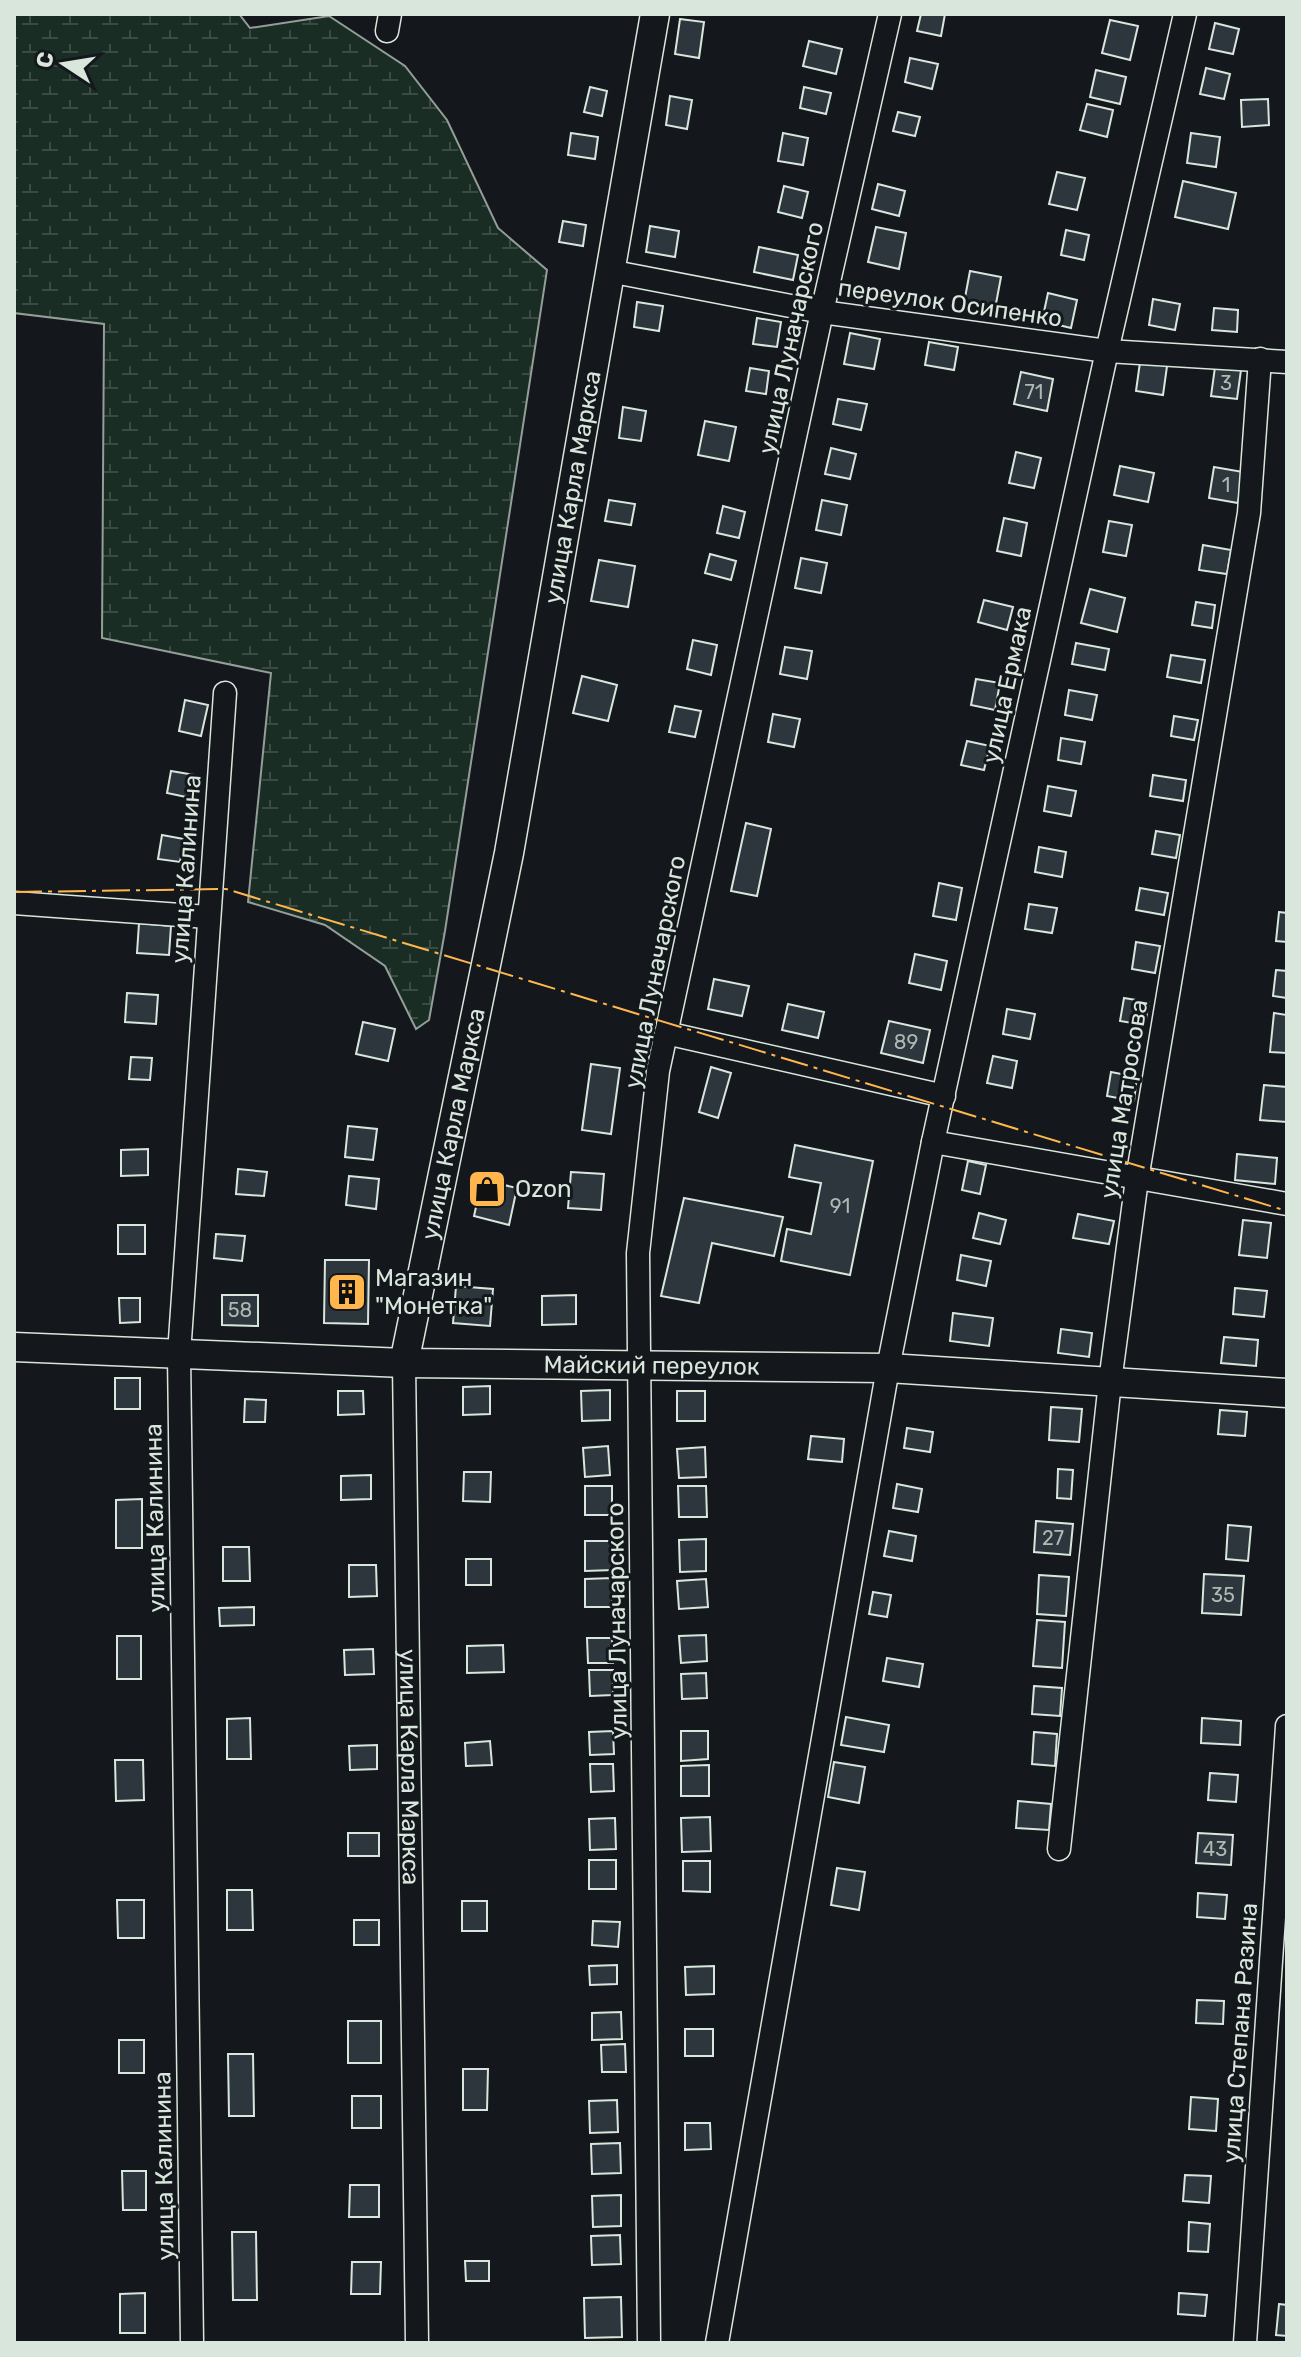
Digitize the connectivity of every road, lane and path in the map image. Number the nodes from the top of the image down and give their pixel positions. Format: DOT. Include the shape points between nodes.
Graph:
graph roads {
  1 [pos="655,14"];
  2 [pos="890,14"];
  3 [pos="1185,14"];
  4 [pos="609,271"];
  5 [pos="822,312"];
  6 [pos="1107,351"];
  7 [pos="1260,359"];
  8 [pos="1287,362"];
  9 [pos="225,693"];
  10 [pos="14,903"];
  11 [pos="208,917"];
  12 [pos="666,1033"];
  13 [pos="944,1096"];
  14 [pos="933,1142"];
  15 [pos="1137,1179"];
  16 [pos="1287,1204"];
  17 [pos="14,1347"];
  18 [pos="179,1354"];
  19 [pos="404,1363"];
  20 [pos="641,1364"];
  21 [pos="888,1368"];
  22 [pos="1110,1382"];
  23 [pos="1287,1393"];
  24 [pos="1287,1726"];
  25 [pos="1059,1849"];
  26 [pos="192,2343"];
  27 [pos="417,2343"];
  28 [pos="649,2343"];
  29 [pos="717,2343"];
  30 [pos="1245,2343"];
  1 -- 4 [label="main road, улица Карла Маркса"];
  2 -- 5 [label="street, улица Луначарского"];
  3 -- 6 [label="street, улица Ермака"];
  4 -- 5 [label="street, переулок Осипенко"];
  4 -- 19 [label="main road, улица Карла Маркса" via="509,853"];
  5 -- 6 [label="street, переулок Осипенко"];
  5 -- 12 [label="street, улица Луначарского"];
  6 -- 7 [label="street, переулок Осипенко"];
  6 -- 13 [label="street, улица Ермака"];
  7 -- 8 [label="street, переулок Осипенко"];
  7 -- 15 [label="street, улица Матросова" via="1249,513"];
  9 -- 11 [label="street, улица Калинина"];
  10 -- 11 [label="street"];
  11 -- 18 [label="street, улица Калинина"];
  12 -- 13 [label="street"];
  12 -- 20 [label="street, улица Луначарского" via="638,1253"];
  13 -- 14 [label="street, улица Ермака"];
  14 -- 15 [label="street"];
  14 -- 21 [label="street, улица Ермака"];
  15 -- 16 [label="street"];
  15 -- 22 [label="street, улица Матросова"];
  17 -- 18 [label="main road, Майский переулок"];
  18 -- 19 [label="main road, Майский переулок"];
  18 -- 26 [label="street, улица Калинина"];
  19 -- 20 [label="main road, Майский переулок"];
  19 -- 27 [label="street, улица Карла Маркса"];
  20 -- 21 [label="main road, Майский переулок"];
  20 -- 28 [label="street, улица Луначарского"];
  21 -- 22 [label="main road, Майский переулок"];
  21 -- 29 [label="street, улица Ермака"];
  22 -- 23 [label="main road, Майский переулок"];
  22 -- 25 [label="street, улица Матросова"];
  24 -- 30 [label="street, улица Степана Разина"];
}
